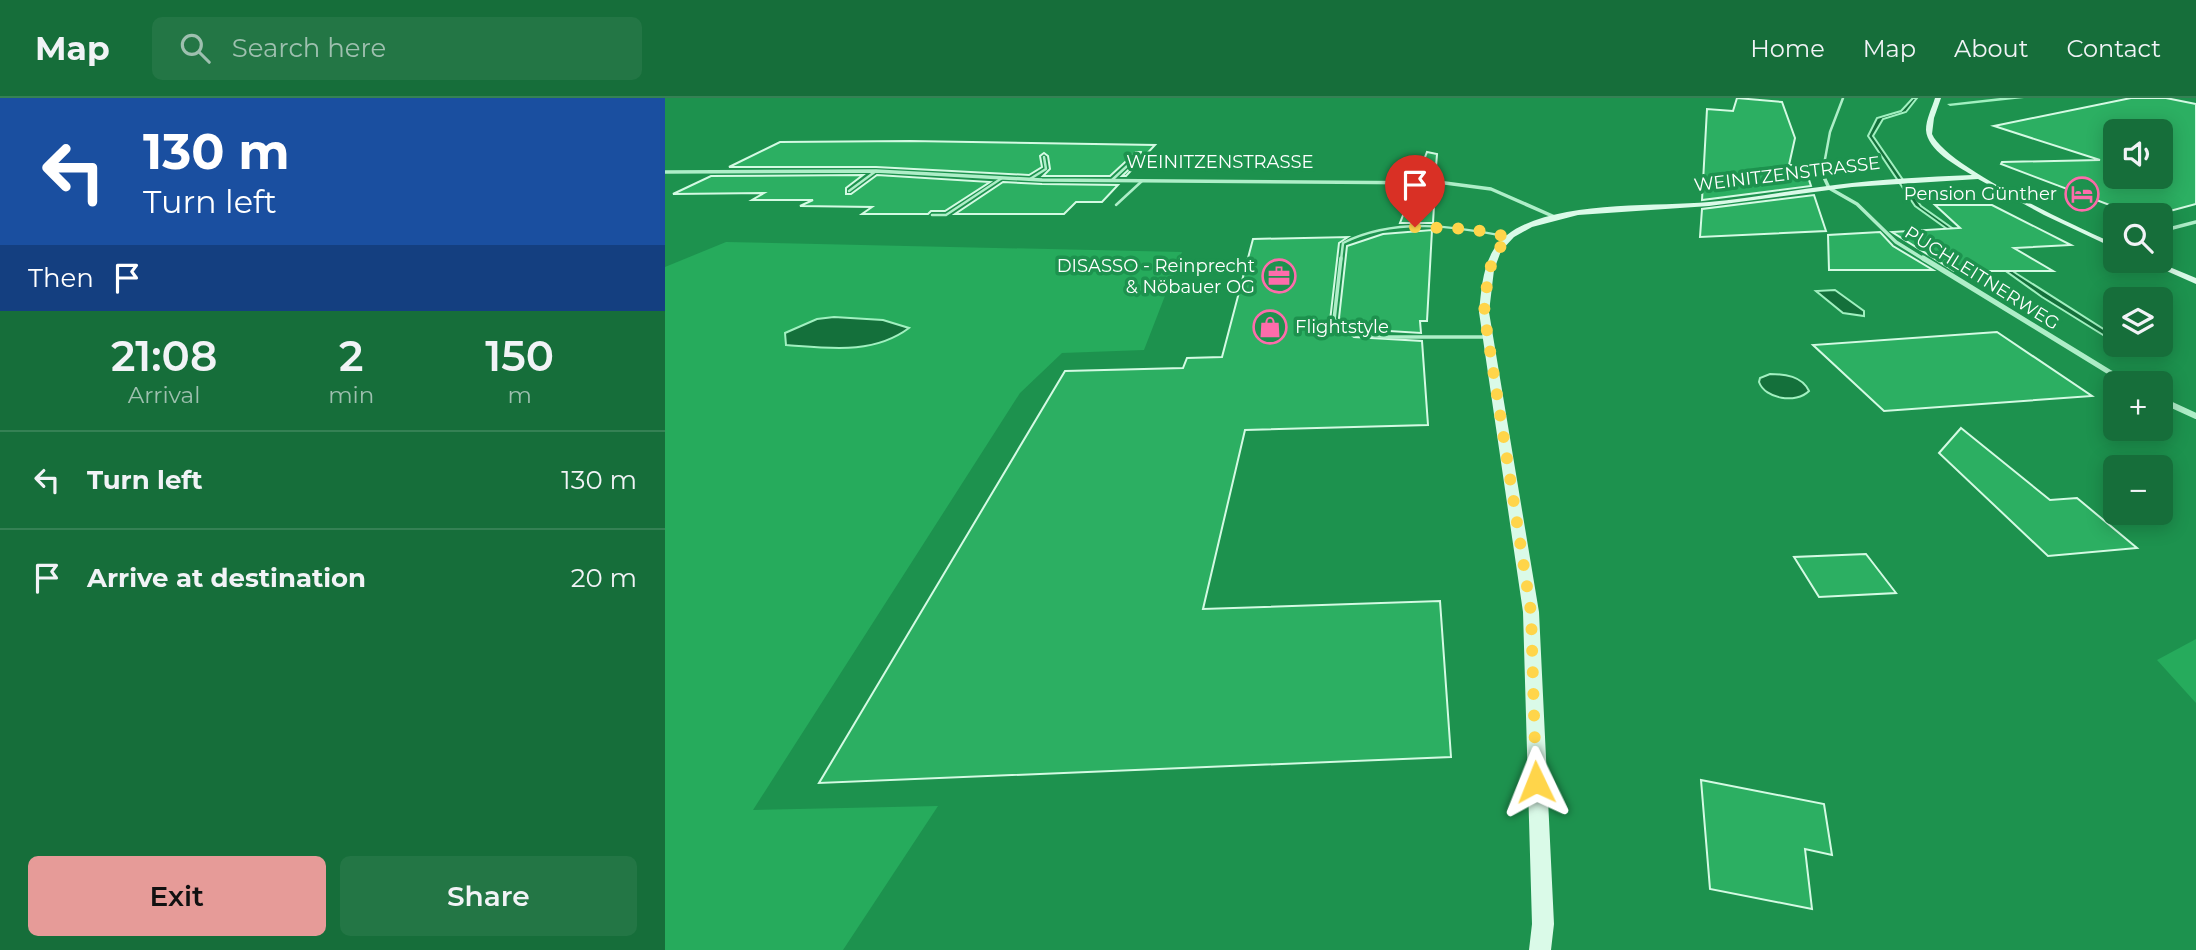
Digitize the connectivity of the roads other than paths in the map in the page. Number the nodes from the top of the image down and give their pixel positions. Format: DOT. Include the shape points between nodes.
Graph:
graph roads {
  1 [pos="1843,98"];
  2 [pos="1938,98"];
  3 [pos="1139,155"];
  4 [pos="1044,158"];
  5 [pos="876,171"];
  6 [pos="665,172"];
  7 [pos="1980,177"];
  8 [pos="1002,178"];
  9 [pos="1030,179"];
  10 [pos="1112,180"];
  11 [pos="1142,181"];
  12 [pos="1829,188"];
  13 [pos="849,191"];
  14 [pos="1116,205"];
  15 [pos="932,215"];
  16 [pos="1557,218"];
  17 [pos="2196,222"];
  18 [pos="2173,228"];
  19 [pos="1509,237"];
  20 [pos="2103,241"];
  21 [pos="2173,271"];
  22 [pos="2196,281"];
  23 [pos="1487,337"];
  24 [pos="2107,371"];
  25 [pos="2173,405"];
  26 [pos="2196,416"];
  27 [pos="1540,950"];
  1 -- 12 [label="street" via="1822,173"];
  2 -- 7 [label="main road" via="1928,129 1930,138"];
  3 -- 10 [label="lane"];
  4 -- 9 [label="lane" via="1046,169"];
  5 -- 6 [label="street, WEINITZENSTRASSE"];
  5 -- 8 [label="street, WEINITZENSTRASSE"];
  5 -- 13 [label="lane"];
  7 -- 12 [label="main road, WEINITZENSTRASSE"];
  7 -- 20 [label="main road"];
  8 -- 9 [label="street, WEINITZENSTRASSE"];
  8 -- 15 [label="lane" via="946,215"];
  9 -- 10 [label="street, WEINITZENSTRASSE"];
  10 -- 11 [label="street, WEINITZENSTRASSE"];
  11 -- 14 [label="lane"];
  11 -- 16 [label="street, WEINITZENSTRASSE" via="1445,183 1491,189"];
  12 -- 16 [label="main road, WEINITZENSTRASSE"];
  12 -- 24 [label="street, PUCHLEITNERWEG" via="1857,204 1896,242"];
  16 -- 19 [label="main road, WEINITZENSTRASSE"];
  17 -- 18 [label="street"];
  19 -- 23 [label="main road" via="1489,266 1484,312"];
  19 -- 23 [label="lane" via="1471,229 1415,227 1376,230 1343,243 1334,320 1355,333 1387,337"];
  21 -- 22 [label="main road"];
  23 -- 27 [label="main road" via="1531,612 1543,924"];
  25 -- 26 [label="street"];
}
